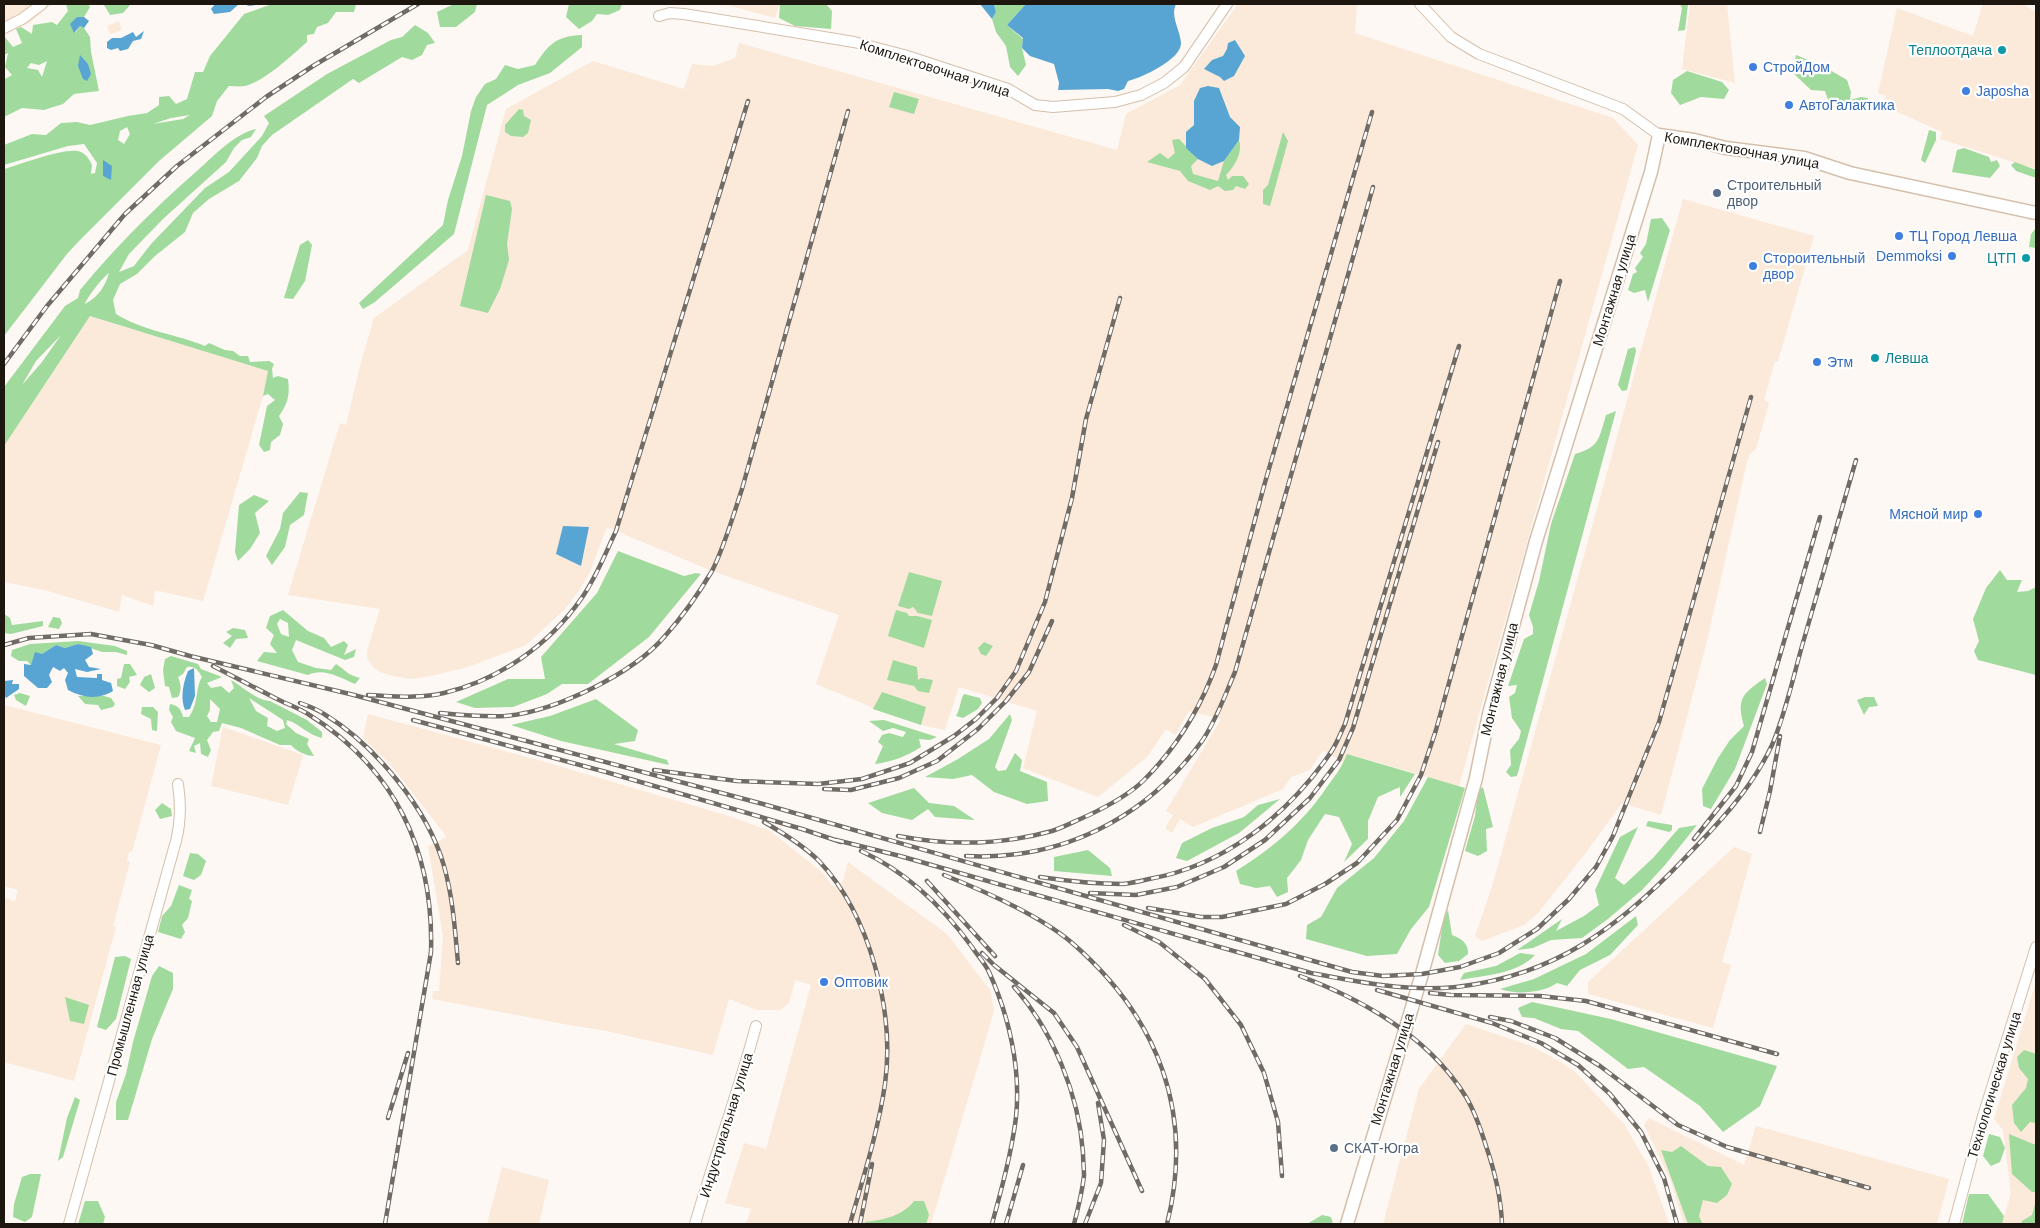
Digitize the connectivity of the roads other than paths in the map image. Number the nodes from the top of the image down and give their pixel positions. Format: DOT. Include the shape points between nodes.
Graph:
graph roads {
  1 [pos="42,4"];
  2 [pos="1227,4"];
  3 [pos="1420,4"];
  4 [pos="660,16"];
  5 [pos="4,28"];
  6 [pos="1659,135"];
  7 [pos="2036,213"];
  8 [pos="178,784"];
  9 [pos="2036,947"];
  10 [pos="756,1026"];
  11 [pos="69,1224"];
  12 [pos="695,1224"];
  13 [pos="1347,1224"];
  14 [pos="1954,1224"];
  1 -- 5 [label="street"];
  2 -- 4 [label="street, Комплектовочная улица" via="1184,67 1164,83 1141,95 1115,102 1053,106 1035,105 1008,89 854,42 684,14"];
  3 -- 6 [label="street, Комплектовочная улица" via="1450,37 1479,54 1623,109"];
  6 -- 7 [label="street, Комплектовочная улица" via="1804,158 1850,173"];
  6 -- 13 [label="street, Монтажная улица" via="1651,172 1536,541 1427,956"];
  8 -- 11 [label="street, Промышленная улица" via="181,805 176,841"];
  9 -- 14 [label="street, Технологическая улица" via="1983,1116"];
  10 -- 12 [label="street, Индустриальная улица"];
}
